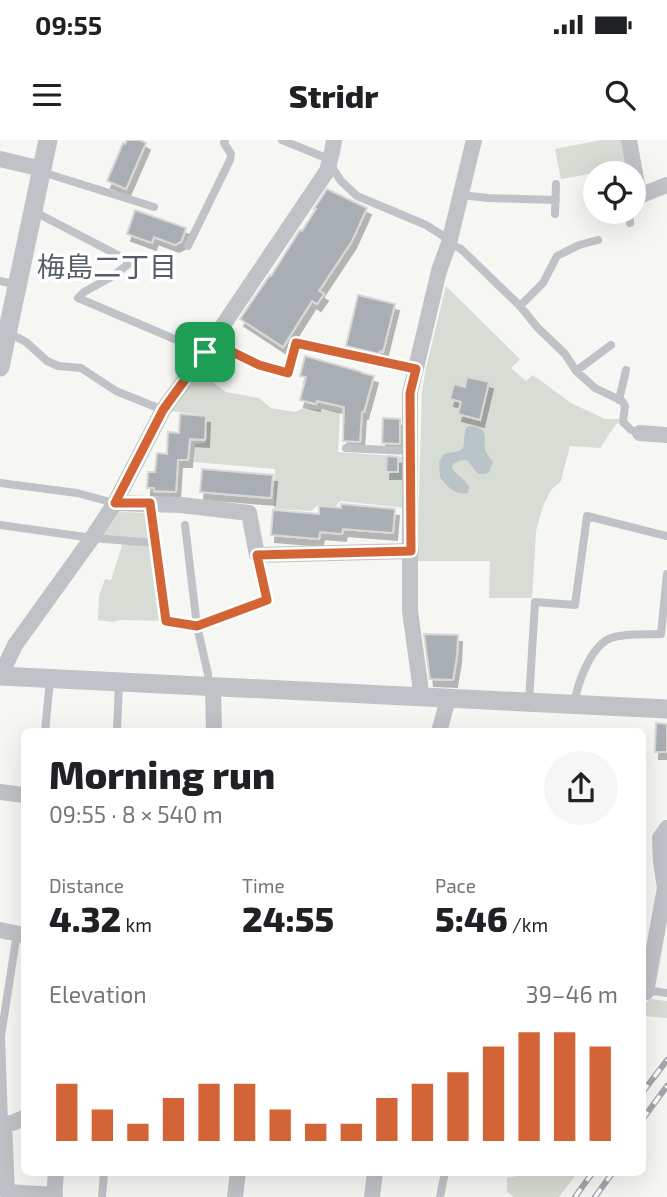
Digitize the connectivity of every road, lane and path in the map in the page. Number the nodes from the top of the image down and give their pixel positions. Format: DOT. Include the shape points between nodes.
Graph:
graph roads {
  1 [pos="48,140"];
  2 [pos="225,140"];
  3 [pos="283,140"];
  4 [pos="334,140"];
  5 [pos="474,140"];
  6 [pos="629,140"];
  7 [pos="0,159"];
  8 [pos="632,161"];
  9 [pos="330,163"];
  10 [pos="42,171"];
  11 [pos="556,184"];
  12 [pos="667,185"];
  13 [pos="460,194"];
  14 [pos="646,194"];
  15 [pos="556,200"];
  16 [pos="154,206"];
  17 [pos="34,211"];
  18 [pos="555,214"];
  19 [pos="597,240"];
  20 [pos="449,243"];
  21 [pos="188,246"];
  22 [pos="9,283"];
  23 [pos="520,306"];
  24 [pos="7,332"];
  25 [pos="611,345"];
  26 [pos="209,347"];
  27 [pos="0,367"];
  28 [pos="416,369"];
  29 [pos="626,370"];
  30 [pos="576,371"];
  31 [pos="619,400"];
  32 [pos="163,410"];
  33 [pos="640,433"];
  34 [pos="667,435"];
  35 [pos="346,448"];
  36 [pos="410,451"];
  37 [pos="0,483"];
  38 [pos="115,503"];
  39 [pos="150,503"];
  40 [pos="0,525"];
  41 [pos="185,525"];
  42 [pos="667,536"];
  43 [pos="92,538"];
  44 [pos="155,543"];
  45 [pos="411,551"];
  46 [pos="257,555"];
  47 [pos="667,574"];
  48 [pos="197,626"];
  49 [pos="2,676"];
  50 [pos="50,679"];
  51 [pos="119,682"];
  52 [pos="211,687"];
  53 [pos="421,697"];
  54 [pos="448,699"];
  55 [pos="529,703"];
  56 [pos="574,705"];
  57 [pos="667,709"];
  58 [pos="44,728"];
  59 [pos="117,728"];
  60 [pos="214,728"];
  61 [pos="440,728"];
  62 [pos="0,792"];
  63 [pos="21,795"];
  64 [pos="667,828"];
  65 [pos="0,930"];
  66 [pos="21,934"];
  67 [pos="646,982"];
  68 [pos="646,991"];
  69 [pos="667,993"];
  70 [pos="21,1119"];
  71 [pos="2,1124"];
  72 [pos="56,1176"];
  73 [pos="104,1176"];
  74 [pos="238,1176"];
  75 [pos="374,1176"];
  76 [pos="444,1176"];
  77 [pos="54,1196"];
  78 [pos="102,1197"];
  79 [pos="235,1197"];
  80 [pos="372,1197"];
  81 [pos="440,1197"];
  1 -- 10 [label="street"];
  2 -- 21 [label="lane" via="230,160"];
  3 -- 9 [label="lane"];
  4 -- 9 [label="street"];
  5 -- 13 [label="street"];
  6 -- 8 [label="street"];
  7 -- 10 [label="street"];
  9 -- 20 [label="lane" via="356,196 426,225"];
  9 -- 26 [label="street"];
  10 -- 16 [label="lane"];
  10 -- 17 [label="street"];
  11 -- 15 [label="lane"];
  12 -- 14 [label="street"];
  13 -- 15 [label="lane"];
  13 -- 20 [label="street"];
  15 -- 18 [label="lane"];
  17 -- 22 [label="street"];
  17 -- 26 [label="lane" via="131,262 78,298"];
  19 -- 23 [label="lane" via="557,256 543,284"];
  20 -- 23 [label="lane"];
  20 -- 28 [label="street"];
  22 -- 24 [label="street"];
  23 -- 30 [label="lane"];
  24 -- 27 [label="street"];
  24 -- 32 [label="lane" via="47,361 81,368 116,391"];
  25 -- 30 [label="lane"];
  26 -- 28 [label="lane" via="288,373 296,343"];
  26 -- 32 [label="street"];
  28 -- 36 [label="street" via="410,393"];
  29 -- 31 [label="lane"];
  30 -- 31 [label="lane"];
  31 -- 33 [label="lane" via="625,406 623,422"];
  32 -- 38 [label="street"];
  33 -- 34 [label="street"];
  35 -- 36 [label="lane"];
  36 -- 45 [label="street"];
  37 -- 38 [label="lane"];
  38 -- 39 [label="street"];
  38 -- 43 [label="street"];
  39 -- 44 [label="lane"];
  39 -- 46 [label="street" via="249,513"];
  40 -- 43 [label="lane"];
  41 -- 48 [label="lane"];
  42 -- 55 [label="lane" via="587,516 575,605 536,602"];
  43 -- 44 [label="lane"];
  43 -- 49 [label="street" via="15,645"];
  44 -- 48 [label="lane" via="166,621"];
  45 -- 46 [label="street"];
  45 -- 53 [label="street" via="410,611"];
  46 -- 48 [label="lane" via="267,600"];
  47 -- 56 [label="lane" via="661,634 610,639 591,658"];
  48 -- 52 [label="lane"];
  49 -- 50 [label="street"];
  50 -- 51 [label="street"];
  50 -- 58 [label="lane"];
  51 -- 52 [label="street"];
  51 -- 59 [label="lane"];
  52 -- 53 [label="street"];
  52 -- 60 [label="street"];
  53 -- 54 [label="street"];
  54 -- 55 [label="street"];
  54 -- 61 [label="street"];
  55 -- 56 [label="street"];
  56 -- 57 [label="street"];
  62 -- 63 [label="street"];
  64 -- 67 [label="street" via="660,838 666,888"];
  65 -- 66 [label="street"];
  66 -- 71 [label="lane" via="1,1036"];
  68 -- 69 [label="lane"];
  70 -- 71 [label="street"];
  71 -- 77 [label="street" via="7,1192"];
  72 -- 77 [label="street"];
  73 -- 78 [label="lane"];
  74 -- 79 [label="street"];
  75 -- 80 [label="street"];
  76 -- 81 [label="lane"];
}
